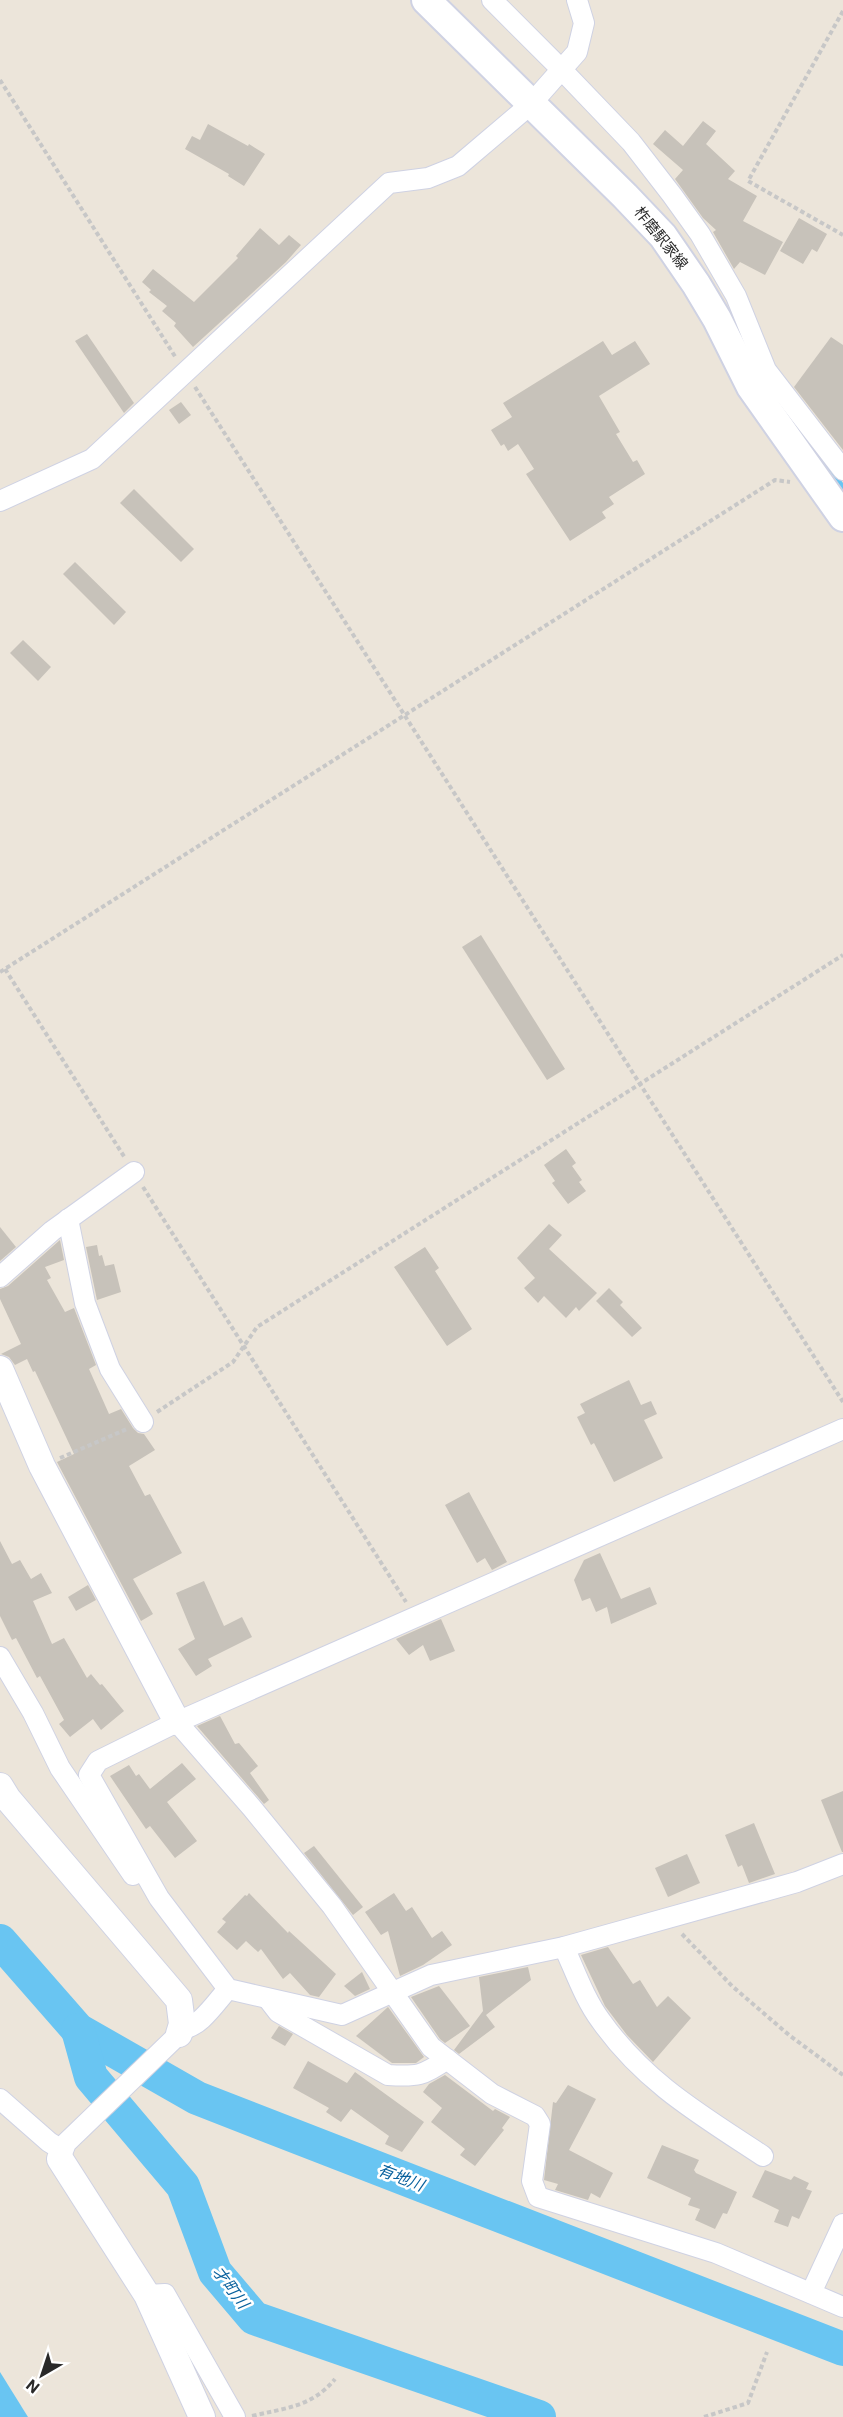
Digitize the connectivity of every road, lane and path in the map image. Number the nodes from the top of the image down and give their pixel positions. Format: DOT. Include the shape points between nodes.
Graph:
graph roads {
  1 [pos="426,0"];
  2 [pos="492,0"];
  3 [pos="577,0"];
  4 [pos="843,11"];
  5 [pos="562,69"];
  6 [pos="0,80"];
  7 [pos="531,104"];
  8 [pos="843,235"];
  9 [pos="185,371"];
  10 [pos="843,470"];
  11 [pos="797,488"];
  12 [pos="0,501"];
  13 [pos="843,518"];
  14 [pos="406,715"];
  15 [pos="843,955"];
  16 [pos="5,969"];
  17 [pos="0,972"];
  18 [pos="641,1084"];
  19 [pos="134,1172"];
  20 [pos="68,1219"];
  21 [pos="0,1277"];
  22 [pos="243,1346"];
  23 [pos="0,1369"];
  24 [pos="843,1402"];
  25 [pos="143,1422"];
  26 [pos="843,1429"];
  27 [pos="42,1466"];
  28 [pos="416,1617"];
  29 [pos="0,1657"];
  30 [pos="177,1722"];
  31 [pos="0,1786"];
  32 [pos="843,1864"];
  33 [pos="159,1898"];
  34 [pos="667,1918"];
  35 [pos="564,1947"];
  36 [pos="228,1989"];
  37 [pos="394,1992"];
  38 [pos="267,1998"];
  39 [pos="180,2031"];
  40 [pos="447,2059"];
  41 [pos="843,2074"];
  42 [pos="0,2099"];
  43 [pos="63,2151"];
  44 [pos="763,2156"];
  45 [pos="843,2224"];
  46 [pos="811,2293"];
  47 [pos="147,2295"];
  48 [pos="843,2307"];
  49 [pos="766,2352"];
  50 [pos="334,2379"];
  51 [pos="202,2417"];
  52 [pos="235,2417"];
  53 [pos="248,2417"];
  54 [pos="704,2417"];
  1 -- 7 [label="main road, 柞磨駅家線"];
  2 -- 5 [label="street"];
  3 -- 5 [label="street" via="584,23 582,37 577,52"];
  4 -- 8 [label="path" via="748,181"];
  5 -- 7 [label="street"];
  5 -- 10 [label="street" via="631,142 679,204 736,296 766,370"];
  6 -- 9 [label="path"];
  7 -- 9 [label="street" via="458,166 428,178 389,183"];
  7 -- 13 [label="main road, 柞磨駅家線" via="663,237 717,319 751,387"];
  9 -- 12 [label="street" via="92,459"];
  9 -- 14 [label="path"];
  11 -- 14 [label="path" via="775,480"];
  14 -- 16 [label="path"];
  14 -- 18 [label="path"];
  15 -- 18 [label="path"];
  16 -- 17 [label="path"];
  16 -- 19 [label="path"];
  18 -- 22 [label="path" via="257,1327"];
  18 -- 24 [label="path"];
  19 -- 20 [label="street"];
  19 -- 22 [label="path"];
  20 -- 21 [label="street"];
  20 -- 25 [label="street" via="85,1304 110,1369"];
  22 -- 25 [label="path" via="233,1362"];
  22 -- 28 [label="path"];
  23 -- 27 [label="street"];
  25 -- 27 [label="path"];
  26 -- 28 [label="street"];
  27 -- 30 [label="street"];
  28 -- 30 [label="street"];
  29 -- 33 [label="street" via="60,1768 137,1881"];
  30 -- 33 [label="street" via="98,1761 89,1775"];
  30 -- 37 [label="street" via="332,1906"];
  31 -- 39 [label="street" via="179,2000"];
  32 -- 34 [label="street" via="797,1882"];
  33 -- 36 [label="street"];
  34 -- 35 [label="street"];
  34 -- 41 [label="path" via="732,1986"];
  35 -- 37 [label="street" via="431,1976"];
  35 -- 44 [label="street" via="599,2019 629,2057 671,2095"];
  36 -- 38 [label="street"];
  36 -- 39 [label="street" via="205,2015"];
  37 -- 38 [label="street" via="342,2015"];
  37 -- 40 [label="street" via="432,2047"];
  38 -- 40 [label="street" via="278,2012 388,2075 427,2073"];
  39 -- 43 [label="street"];
  40 -- 46 [label="street" via="492,2094 535,2116 540,2124 532,2181 538,2197 716,2253"];
  42 -- 43 [label="street"];
  43 -- 47 [label="street"];
  45 -- 46 [label="street"];
  46 -- 48 [label="street"];
  47 -- 51 [label="street"];
  47 -- 52 [label="street" via="165,2294"];
  49 -- 54 [label="path" via="748,2403"];
  50 -- 53 [label="path" via="323,2393 302,2404"];
}
